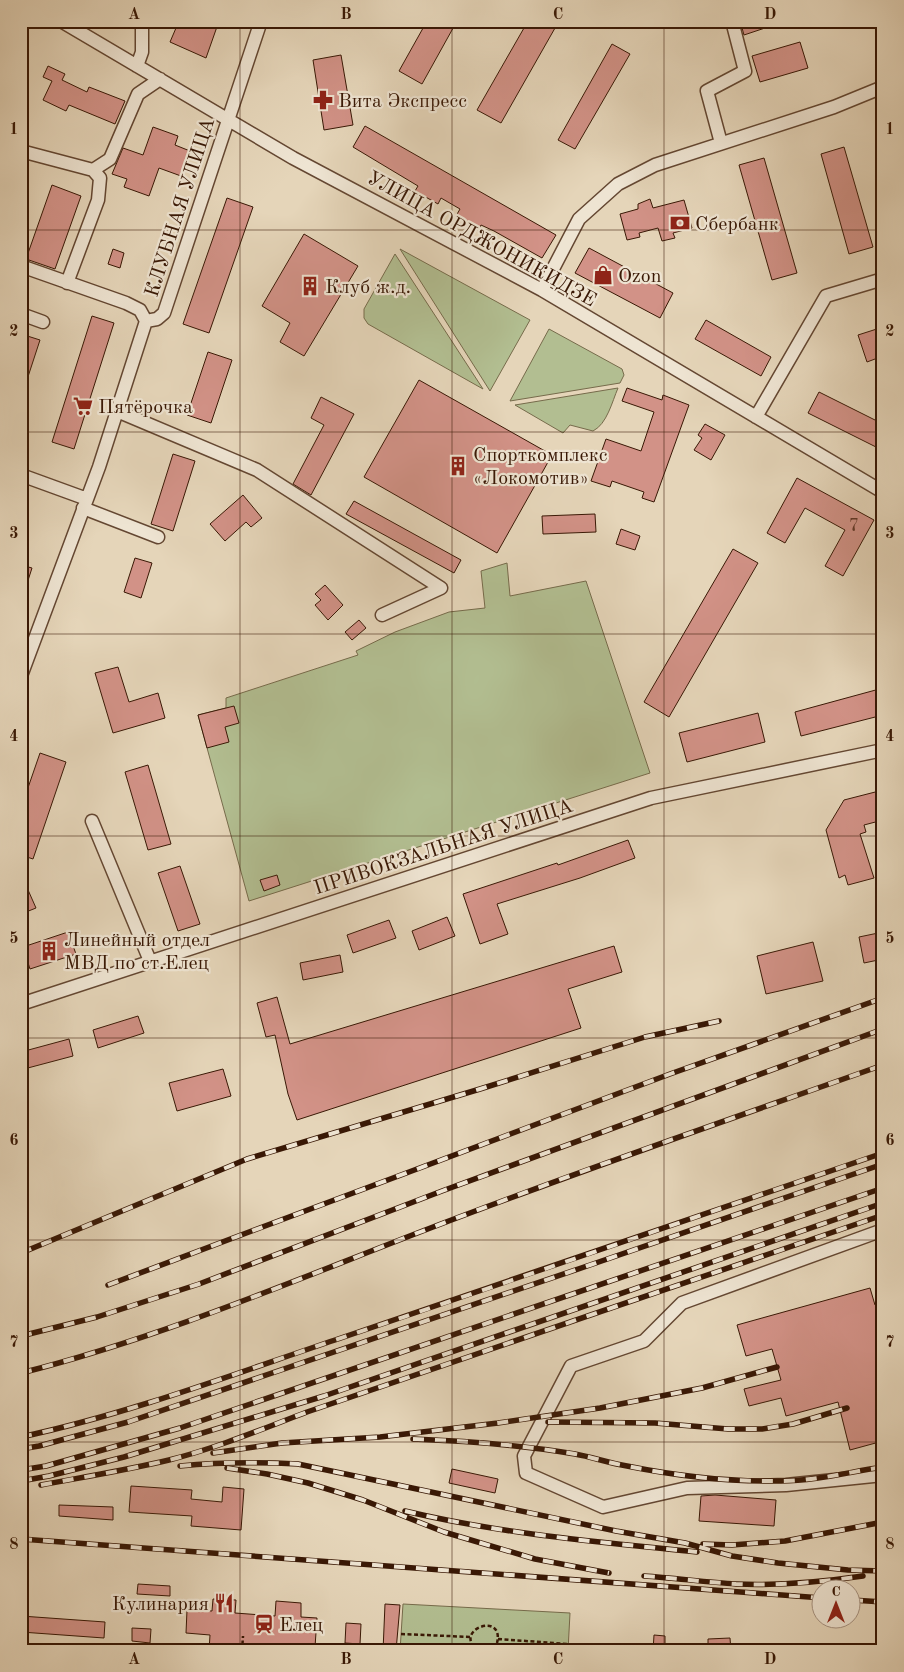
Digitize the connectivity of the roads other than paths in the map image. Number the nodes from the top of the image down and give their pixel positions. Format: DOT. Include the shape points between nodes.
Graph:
graph roads {
  1 [pos="60,21"];
  2 [pos="142,21"];
  3 [pos="260,21"];
  4 [pos="732,21"];
  5 [pos="137,66"];
  6 [pos="160,79"];
  7 [pos="883,87"];
  8 [pos="228,119"];
  9 [pos="721,143"];
  10 [pos="21,151"];
  11 [pos="94,170"];
  12 [pos="21,266"];
  13 [pos="883,279"];
  14 [pos="67,283"];
  15 [pos="542,290"];
  16 [pos="21,314"];
  17 [pos="146,321"];
  18 [pos="43,322"];
  19 [pos="117,411"];
  20 [pos="756,417"];
  21 [pos="21,475"];
  22 [pos="883,492"];
  23 [pos="85,503"];
  24 [pos="158,537"];
  25 [pos="382,615"];
  26 [pos="21,676"];
  27 [pos="883,750"];
  28 [pos="92,821"];
  29 [pos="150,961"];
  30 [pos="21,1004"];
  31 [pos="883,1230"];
  32 [pos="883,1475"];
  1 -- 5 [label="street, УЛИЦА ОРДЖОНИКИДЗЕ"];
  2 -- 5 [label="street" via="142,52"];
  3 -- 8 [label="street, КЛУБНАЯ УЛИЦА"];
  4 -- 9 [label="street" via="745,71 707,91"];
  5 -- 6 [label="street, УЛИЦА ОРДЖОНИКИДЗЕ"];
  6 -- 8 [label="street, УЛИЦА ОРДЖОНИКИДЗЕ"];
  6 -- 11 [label="street" via="138,94 110,159"];
  7 -- 9 [label="street" via="834,107"];
  8 -- 15 [label="street, УЛИЦА ОРДЖОНИКИДЗЕ" via="293,158"];
  8 -- 17 [label="street, КЛУБНАЯ УЛИЦА" via="164,313 157,319"];
  9 -- 15 [label="street" via="655,165 618,184 580,219"];
  10 -- 11 [label="street"];
  11 -- 14 [label="street" via="100,178 98,200"];
  12 -- 14 [label="street"];
  13 -- 20 [label="street" via="826,296"];
  14 -- 17 [label="street" via="126,303 140,310"];
  15 -- 20 [label="street, УЛИЦА ОРДЖОНИКИДЗЕ"];
  16 -- 18 [label="street"];
  17 -- 19 [label="street, КЛУБНАЯ УЛИЦА"];
  19 -- 23 [label="street, КЛУБНАЯ УЛИЦА"];
  19 -- 25 [label="street" via="257,470 441,588"];
  20 -- 22 [label="street, УЛИЦА ОРДЖОНИКИДЗЕ"];
  21 -- 23 [label="street"];
  23 -- 24 [label="street"];
  23 -- 26 [label="street, КЛУБНАЯ УЛИЦА"];
  27 -- 29 [label="street, ПРИВОКЗАЛЬНАЯ УЛИЦА" via="651,798"];
  28 -- 29 [label="street"];
  29 -- 30 [label="street, ПРИВОКЗАЛЬНАЯ УЛИЦА"];
  31 -- 32 [label="street" via="682,1303 644,1341 571,1366 524,1456 526,1473 603,1507 687,1488 786,1485"];
}
